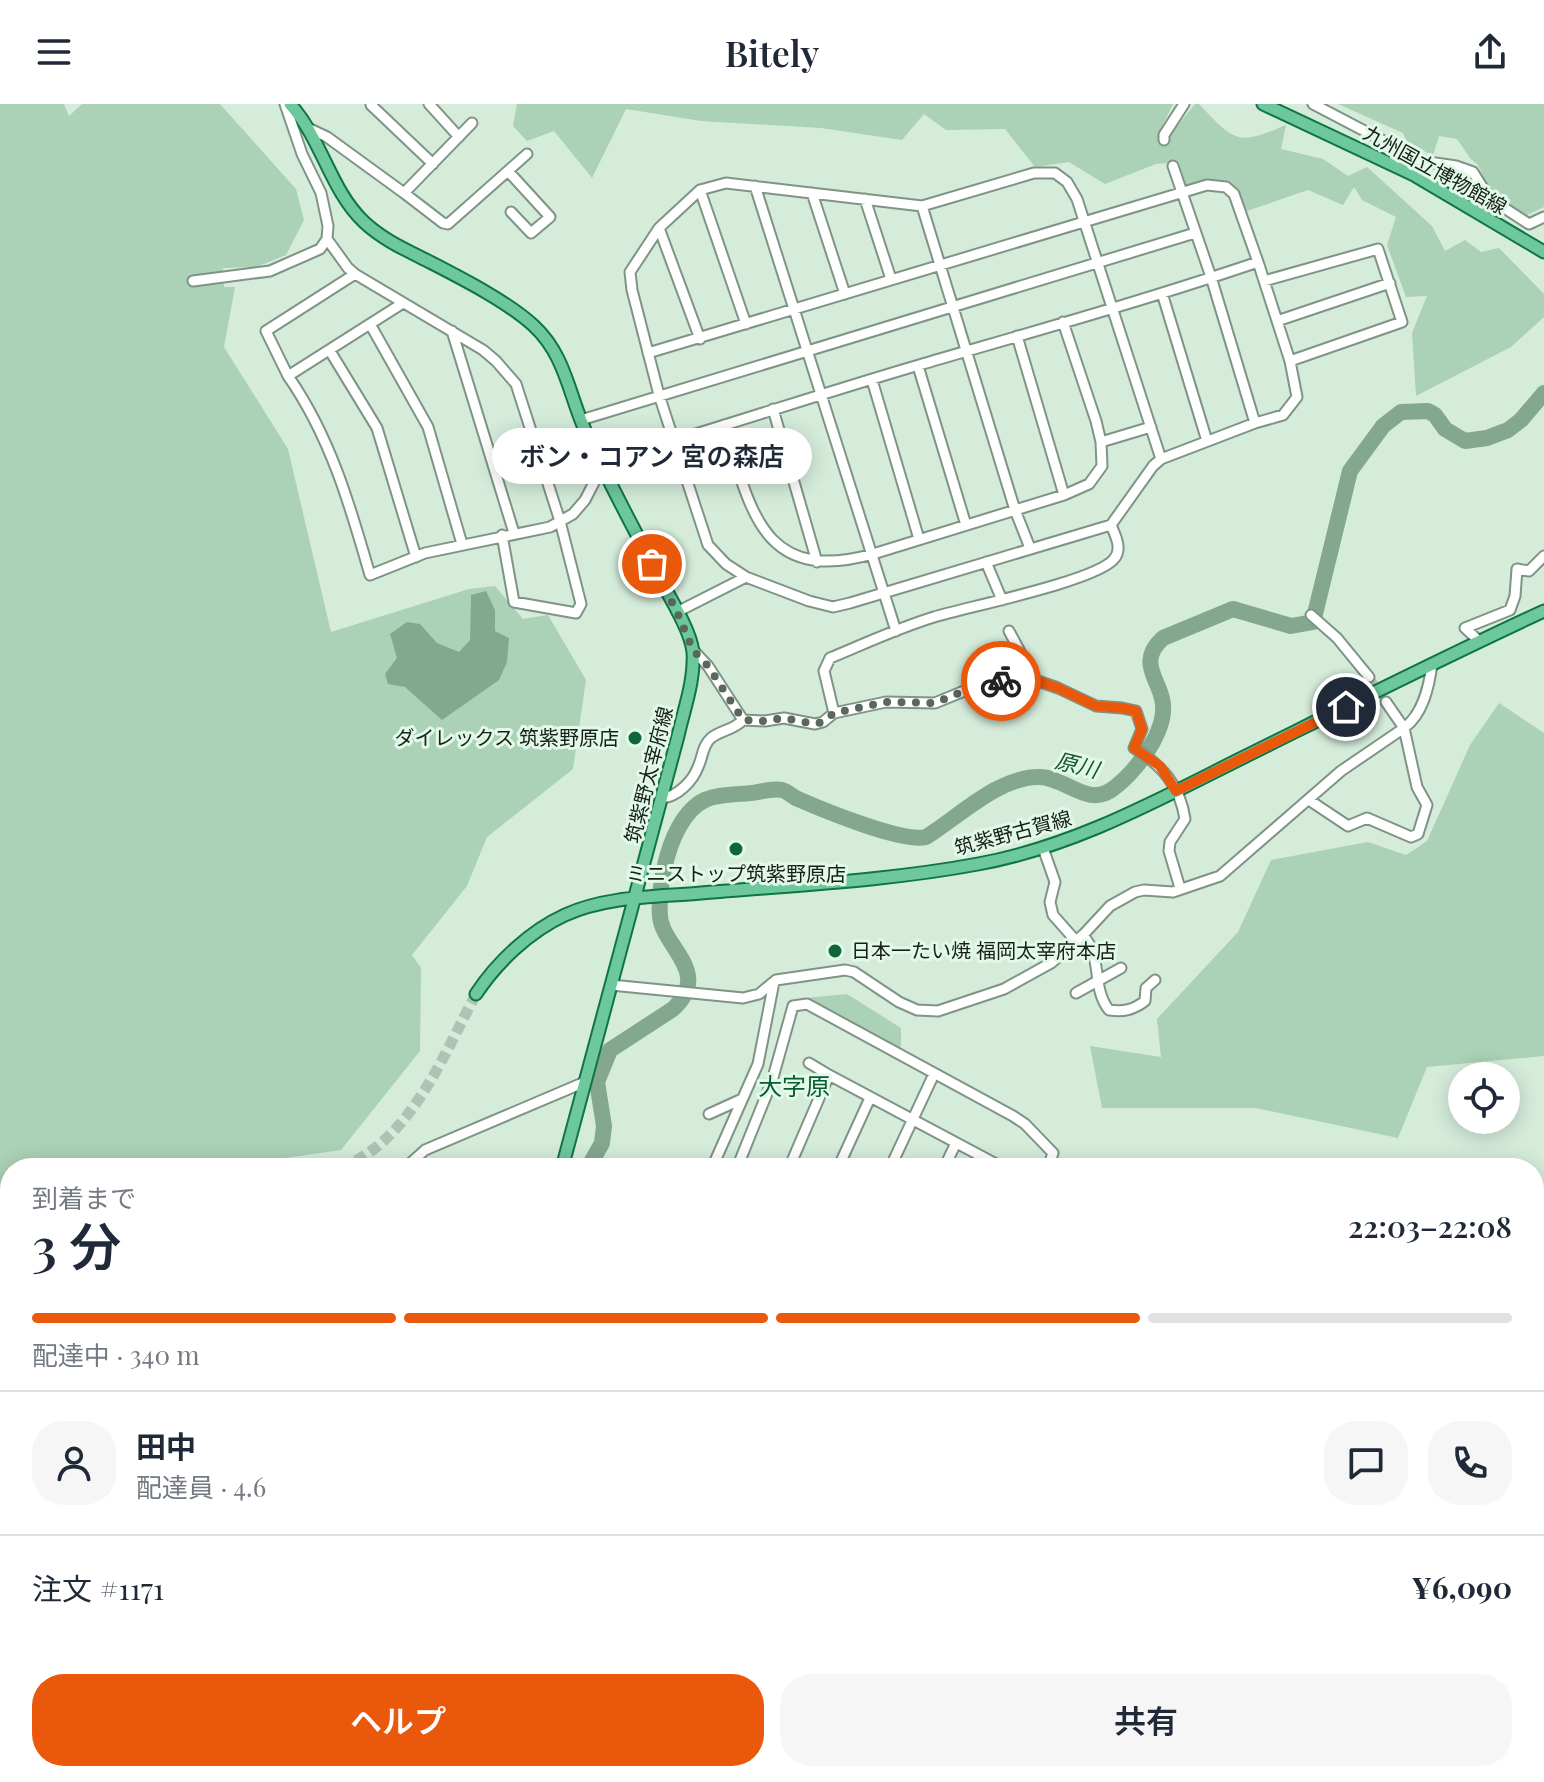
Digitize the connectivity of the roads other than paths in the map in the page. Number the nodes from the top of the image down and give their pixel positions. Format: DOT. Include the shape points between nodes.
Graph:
graph roads {
  1 [pos="287,104"];
  2 [pos="429,104"];
  3 [pos="1184,104"];
  4 [pos="1263,104"];
  5 [pos="1313,104"];
  6 [pos="371,105"];
  7 [pos="472,123"];
  8 [pos="310,129"];
  9 [pos="459,137"];
  10 [pos="1164,140"];
  11 [pos="527,154"];
  12 [pos="433,164"];
  13 [pos="1173,166"];
  14 [pos="508,171"];
  15 [pos="755,186"];
  16 [pos="700,190"];
  17 [pos="1183,191"];
  18 [pos="404,193"];
  19 [pos="812,193"];
  20 [pos="865,199"];
  21 [pos="922,206"];
  22 [pos="511,212"];
  23 [pos="1544,217"];
  24 [pos="1084,222"];
  25 [pos="659,228"];
  26 [pos="1195,233"];
  27 [pos="327,239"];
  28 [pos="1544,252"];
  29 [pos="1258,262"];
  30 [pos="1098,263"];
  31 [pos="941,265"];
  32 [pos="355,274"];
  33 [pos="1211,277"];
  34 [pos="891,279"];
  35 [pos="193,281"];
  36 [pos="1264,281"];
  37 [pos="1390,283"];
  38 [pos="1162,293"];
  39 [pos="845,294"];
  40 [pos="403,303"];
  41 [pos="953,306"];
  42 [pos="1112,307"];
  43 [pos="796,310"];
  44 [pos="1277,321"];
  45 [pos="1063,322"];
  46 [pos="370,324"];
  47 [pos="746,324"];
  48 [pos="452,331"];
  49 [pos="1017,336"];
  50 [pos="700,339"];
  51 [pos="330,351"];
  52 [pos="810,351"];
  53 [pos="967,352"];
  54 [pos="648,353"];
  55 [pos="1290,361"];
  56 [pos="918,366"];
  57 [pos="288,376"];
  58 [pos="872,380"];
  59 [pos="659,395"];
  60 [pos="823,395"];
  61 [pos="773,409"];
  62 [pos="581,420"];
  63 [pos="1255,423"];
  64 [pos="724,425"];
  65 [pos="1151,427"];
  66 [pos="673,441"];
  67 [pos="1207,441"];
  68 [pos="1101,442"];
  69 [pos="1161,459"];
  70 [pos="602,467"];
  71 [pos="1064,495"];
  72 [pos="1015,510"];
  73 [pos="560,521"];
  74 [pos="966,525"];
  75 [pos="1111,525"];
  76 [pos="514,533"];
  77 [pos="502,535"];
  78 [pos="919,539"];
  79 [pos="462,544"];
  80 [pos="1030,548"];
  81 [pos="873,554"];
  82 [pos="1544,556"];
  83 [pos="416,557"];
  84 [pos="817,562"];
  85 [pos="986,562"];
  86 [pos="746,577"];
  87 [pos="885,593"];
  88 [pos="1002,600"];
  89 [pos="1544,611"];
  90 [pos="677,612"];
  91 [pos="1311,615"];
  92 [pos="896,631"];
  93 [pos="1009,631"];
  94 [pos="1479,641"];
  95 [pos="693,650"];
  96 [pos="1432,664"];
  97 [pos="1369,677"];
  98 [pos="1035,680"];
  99 [pos="1386,702"];
  100 [pos="834,713"];
  101 [pos="743,720"];
  102 [pos="1404,728"];
  103 [pos="1176,791"];
  104 [pos="662,798"];
  105 [pos="1309,800"];
  106 [pos="1043,848"];
  107 [pos="1180,888"];
  108 [pos="642,898"];
  109 [pos="1079,938"];
  110 [pos="1121,968"];
  111 [pos="1155,980"];
  112 [pos="774,982"];
  113 [pos="1096,983"];
  114 [pos="611,985"];
  115 [pos="1076,993"];
  116 [pos="476,994"];
  117 [pos="809,1063"];
  118 [pos="934,1074"];
  119 [pos="829,1075"];
  120 [pos="585,1082"];
  121 [pos="870,1098"];
  122 [pos="742,1099"];
  123 [pos="709,1114"];
  124 [pos="913,1119"];
  125 [pos="956,1143"];
  126 [pos="416,1158"];
  127 [pos="565,1158"];
  128 [pos="716,1158"];
  129 [pos="741,1158"];
  130 [pos="793,1158"];
  131 [pos="843,1158"];
  132 [pos="895,1158"];
  133 [pos="949,1158"];
  134 [pos="985,1158"];
  135 [pos="1051,1158"];
  1 -- 8 [label="main road, 筑紫野太宰府線"];
  1 -- 27 [label="street" via="321,193"];
  2 -- 9 [label="street"];
  3 -- 10 [label="street"];
  4 -- 28 [label="main road, 九州国立博物館線" via="1414,175"];
  5 -- 23 [label="street" via="1422,161 1473,172 1489,198 1529,224"];
  6 -- 12 [label="street"];
  7 -- 9 [label="street"];
  8 -- 18 [label="street"];
  8 -- 62 [label="main road, 筑紫野太宰府線" via="362,221 381,237 469,282 532,324 550,343"];
  9 -- 12 [label="street"];
  11 -- 14 [label="street"];
  12 -- 18 [label="street"];
  13 -- 17 [label="street"];
  14 -- 18 [label="street" via="448,224"];
  14 -- 22 [label="street" via="550,217 531,233"];
  15 -- 16 [label="street" via="726,183"];
  15 -- 19 [label="street"];
  15 -- 43 [label="street"];
  16 -- 25 [label="street"];
  16 -- 47 [label="street"];
  17 -- 24 [label="street"];
  17 -- 26 [label="street"];
  17 -- 29 [label="street" via="1216,184 1234,194"];
  19 -- 20 [label="street"];
  19 -- 39 [label="street"];
  20 -- 21 [label="street"];
  20 -- 34 [label="street"];
  21 -- 24 [label="street" via="1034,173 1055,173 1067,182"];
  21 -- 31 [label="street"];
  24 -- 30 [label="street"];
  24 -- 31 [label="street"];
  25 -- 50 [label="street"];
  25 -- 54 [label="street" via="630,272"];
  26 -- 30 [label="street"];
  26 -- 33 [label="street"];
  27 -- 32 [label="street"];
  27 -- 35 [label="street" via="320,249 270,271"];
  29 -- 33 [label="street"];
  29 -- 36 [label="street"];
  30 -- 41 [label="street"];
  30 -- 42 [label="street"];
  31 -- 34 [label="street"];
  31 -- 41 [label="street"];
  32 -- 40 [label="street"];
  32 -- 57 [label="street" via="266,331"];
  33 -- 38 [label="street"];
  33 -- 63 [label="street"];
  34 -- 39 [label="street"];
  36 -- 37 [label="street" via="1378,249"];
  36 -- 44 [label="street"];
  37 -- 44 [label="street"];
  37 -- 55 [label="street" via="1402,322"];
  38 -- 42 [label="street"];
  38 -- 67 [label="street"];
  39 -- 43 [label="street"];
  40 -- 46 [label="street"];
  40 -- 48 [label="street"];
  41 -- 52 [label="street"];
  41 -- 53 [label="street"];
  42 -- 45 [label="street"];
  42 -- 65 [label="street"];
  43 -- 47 [label="street"];
  43 -- 52 [label="street"];
  44 -- 55 [label="street"];
  45 -- 49 [label="street"];
  45 -- 68 [label="street"];
  46 -- 51 [label="street"];
  46 -- 79 [label="street" via="428,427"];
  47 -- 50 [label="street"];
  48 -- 73 [label="street" via="496,361 516,384"];
  48 -- 76 [label="street"];
  49 -- 53 [label="street"];
  49 -- 71 [label="street"];
  50 -- 54 [label="street"];
  51 -- 57 [label="street"];
  51 -- 83 [label="street" via="377,428"];
  52 -- 59 [label="street"];
  52 -- 60 [label="street"];
  53 -- 56 [label="street"];
  53 -- 72 [label="street"];
  54 -- 59 [label="street"];
  55 -- 63 [label="street" via="1297,397 1283,415"];
  56 -- 58 [label="street"];
  56 -- 74 [label="street"];
  57 -- 83 [label="street" via="326,440 370,575"];
  58 -- 60 [label="street"];
  58 -- 78 [label="street"];
  59 -- 62 [label="street"];
  59 -- 66 [label="street"];
  60 -- 61 [label="street"];
  60 -- 81 [label="street"];
  61 -- 64 [label="street"];
  61 -- 84 [label="street"];
  62 -- 70 [label="main road, 筑紫野太宰府線"];
  63 -- 67 [label="street"];
  64 -- 66 [label="street"];
  64 -- 84 [label="street" via="752,513 769,539"];
  65 -- 68 [label="street"];
  65 -- 69 [label="street"];
  66 -- 86 [label="street" via="708,545"];
  67 -- 69 [label="street"];
  68 -- 71 [label="street" via="1102,466 1089,484"];
  69 -- 75 [label="street"];
  70 -- 73 [label="street" via="585,500"];
  70 -- 90 [label="main road, 筑紫野太宰府線"];
  71 -- 72 [label="street"];
  72 -- 74 [label="street"];
  72 -- 80 [label="street"];
  73 -- 76 [label="street"];
  73 -- 77 [label="street" via="581,604 576,613 514,602"];
  74 -- 78 [label="street"];
  75 -- 80 [label="street"];
  75 -- 88 [label="street" via="1119,546 1113,561"];
  76 -- 77 [label="street"];
  77 -- 79 [label="street"];
  78 -- 81 [label="street"];
  79 -- 83 [label="street"];
  80 -- 85 [label="street"];
  81 -- 84 [label="street"];
  81 -- 87 [label="street"];
  82 -- 94 [label="street" via="1529,571 1517,569 1510,610 1465,628"];
  85 -- 87 [label="street"];
  85 -- 88 [label="street"];
  86 -- 87 [label="street" via="833,607"];
  86 -- 90 [label="street"];
  87 -- 92 [label="street"];
  88 -- 92 [label="street"];
  89 -- 94 [label="main road, 筑紫野古賀線"];
  90 -- 95 [label="main road, 筑紫野太宰府線"];
  91 -- 97 [label="street"];
  92 -- 100 [label="street" via="830,658 824,671"];
  93 -- 98 [label="street"];
  94 -- 96 [label="main road, 筑紫野古賀線"];
  95 -- 101 [label="street"];
  95 -- 104 [label="main road, 筑紫野太宰府線" via="691,680"];
  96 -- 102 [label="street" via="1419,712"];
  96 -- 103 [label="main road, 筑紫野古賀線"];
  98 -- 100 [label="street" via="986,682 935,703 886,702"];
  98 -- 103 [label="street" via="1096,706 1136,711 1142,729 1134,748 1166,773"];
  99 -- 102 [label="street"];
  100 -- 101 [label="street" via="815,724 784,718"];
  101 -- 104 [label="street" via="708,740 685,787"];
  102 -- 105 [label="street"];
  102 -- 105 [label="street" via="1417,787 1427,805 1418,834 1411,837 1367,818 1348,826"];
  103 -- 106 [label="main road, 筑紫野古賀線"];
  103 -- 107 [label="street" via="1185,819 1169,851"];
  104 -- 108 [label="main road, 筑紫野太宰府線"];
  105 -- 107 [label="street" via="1220,876"];
  106 -- 108 [label="main road, 筑紫野古賀線" via="910,874"];
  106 -- 109 [label="street" via="1055,882 1053,915"];
  107 -- 109 [label="street" via="1135,892 1110,906"];
  108 -- 114 [label="main road, 筑紫野太宰府線"];
  108 -- 116 [label="main road, 筑紫野古賀線" via="580,909 544,926 509,955"];
  109 -- 112 [label="street" via="1051,963 1004,989 938,1011 909,1008 845,970"];
  109 -- 113 [label="street" via="1090,943"];
  110 -- 113 [label="street"];
  111 -- 113 [label="street" via="1146,988 1145,1001 1121,1012 1106,1007"];
  112 -- 114 [label="street" via="743,998"];
  112 -- 122 [label="street" via="758,1064"];
  113 -- 115 [label="street"];
  114 -- 120 [label="main road, 筑紫野太宰府線"];
  117 -- 119 [label="street"];
  118 -- 124 [label="street"];
  118 -- 129 [label="street" via="807,1004 793,1006 772,1081"];
  118 -- 135 [label="street" via="1025,1124 1053,1153"];
  119 -- 121 [label="street"];
  119 -- 130 [label="street"];
  120 -- 126 [label="street"];
  120 -- 127 [label="main road, 筑紫野太宰府線"];
  121 -- 124 [label="street"];
  121 -- 131 [label="street"];
  122 -- 123 [label="street"];
  122 -- 128 [label="street"];
  124 -- 125 [label="street"];
  124 -- 132 [label="street"];
  125 -- 133 [label="street"];
  125 -- 134 [label="street"];
}
